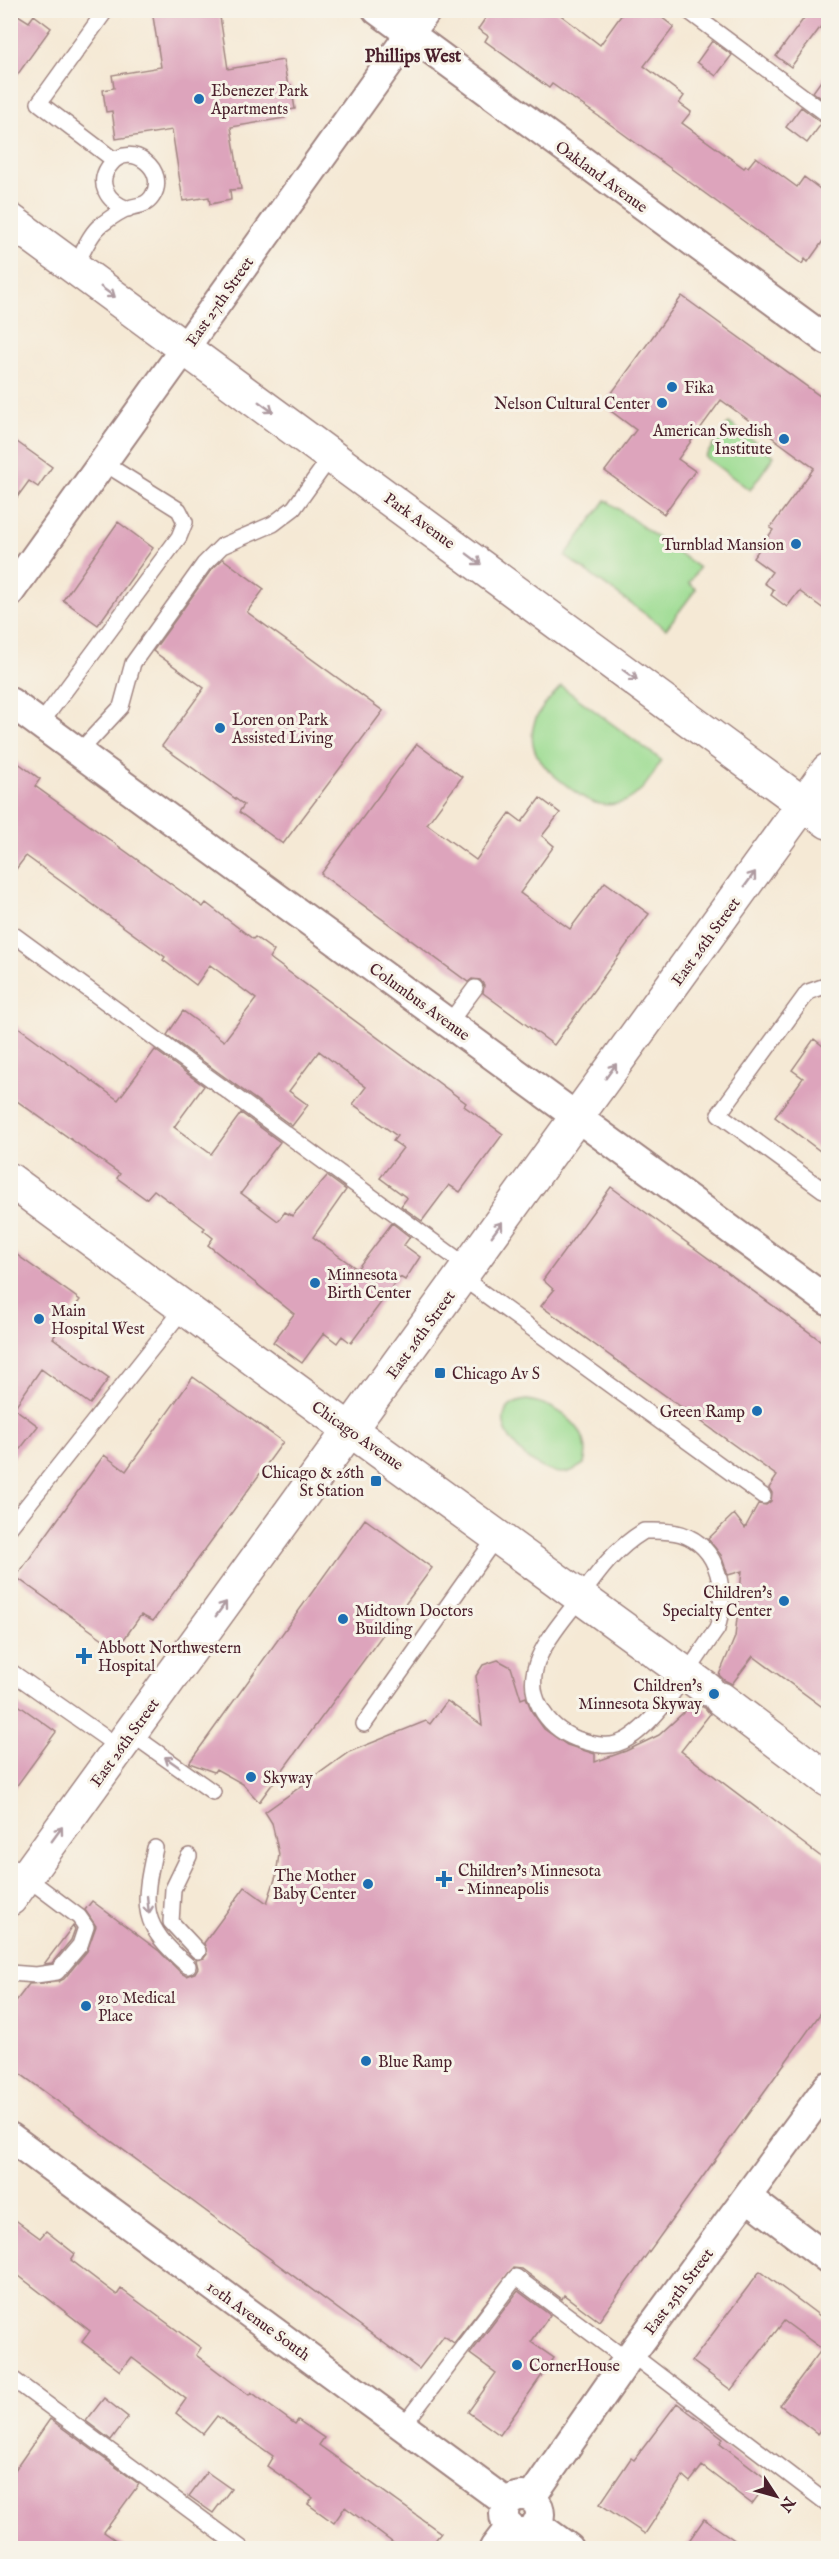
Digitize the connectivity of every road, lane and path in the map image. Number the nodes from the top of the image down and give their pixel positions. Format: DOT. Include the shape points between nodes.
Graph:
graph roads {
  1 [pos="106,10"];
  2 [pos="377,10"];
  3 [pos="427,10"];
  4 [pos="687,10"];
  5 [pos="409,35"];
  6 [pos="828,115"];
  7 [pos="114,160"];
  8 [pos="128,208"];
  9 [pos="10,219"];
  10 [pos="74,268"];
  11 [pos="828,341"];
  12 [pos="186,349"];
  13 [pos="332,455"];
  14 [pos="104,463"];
  15 [pos="10,592"];
  16 [pos="10,702"];
  17 [pos="41,723"];
  18 [pos="79,752"];
  19 [pos="828,770"];
  20 [pos="816,813"];
  21 [pos="10,932"];
  22 [pos="828,985"];
  23 [pos="476,988"];
  24 [pos="449,1023"];
  25 [pos="578,1117"];
  26 [pos="10,1180"];
  27 [pos="828,1183"];
  28 [pos="465,1272"];
  29 [pos="828,1301"];
  30 [pos="184,1308"];
  31 [pos="351,1429"];
  32 [pos="763,1496"];
  33 [pos="10,1527"];
  34 [pos="497,1536"];
  35 [pos="580,1597"];
  36 [pos="10,1671"];
  37 [pos="705,1687"];
  38 [pos="364,1724"];
  39 [pos="125,1741"];
  40 [pos="828,1780"];
  41 [pos="213,1792"];
  42 [pos="155,1848"];
  43 [pos="189,1856"];
  44 [pos="16,1880"];
  45 [pos="198,1951"];
  46 [pos="188,1966"];
  47 [pos="10,1973"];
  48 [pos="828,2086"];
  49 [pos="10,2137"];
  50 [pos="747,2198"];
  51 [pos="828,2259"];
  52 [pos="629,2357"];
  53 [pos="10,2377"];
  54 [pos="403,2426"];
  55 [pos="828,2504"];
  56 [pos="516,2520"];
  57 [pos="241,2548"];
  58 [pos="569,2548"];
  1 -- 7 [label="lane" via="39,103"];
  2 -- 5 [label="street, Oakland Avenue"];
  3 -- 5 [label="street, East 27th Street"];
  4 -- 6 [label="lane"];
  5 -- 11 [label="street, Oakland Avenue"];
  5 -- 12 [label="street, East 27th Street"];
  7 -- 8 [label="lane" via="103,183 116,205"];
  7 -- 8 [label="lane" via="128,155 142,158 153,168 157,182 153,196 142,206"];
  8 -- 10 [label="lane" via="98,227"];
  9 -- 10 [label="street, Park Avenue"];
  10 -- 12 [label="street, Park Avenue, one-way"];
  12 -- 13 [label="street, Park Avenue, one-way"];
  12 -- 14 [label="street, East 27th Street"];
  13 -- 18 [label="lane" via="294,508 273,524 222,546 204,564 133,663 121,707"];
  13 -- 20 [label="street, Park Avenue, one-way"];
  14 -- 15 [label="street, East 27th Street"];
  14 -- 17 [label="lane" via="179,510 185,522 178,537"];
  16 -- 17 [label="street, Columbus Avenue"];
  17 -- 18 [label="street, Columbus Avenue"];
  18 -- 24 [label="street, Columbus Avenue"];
  19 -- 20 [label="street, East 26th Street"];
  25 -- 20 [label="street, East 26th Street, one-way"];
  21 -- 28 [label="lane"];
  22 -- 27 [label="lane" via="808,992 719,1114 823,1190"];
  23 -- 24 [label="lane"];
  24 -- 25 [label="street, Columbus Avenue"];
  28 -- 25 [label="street, East 26th Street, one-way"];
  25 -- 29 [label="street, Columbus Avenue"];
  26 -- 30 [label="street, Chicago Avenue"];
  28 -- 31 [label="street, East 26th Street"];
  28 -- 32 [label="lane"];
  30 -- 31 [label="street, Chicago Avenue"];
  30 -- 33 [label="lane"];
  31 -- 34 [label="street, Chicago Avenue"];
  39 -- 31 [label="street, East 26th Street, one-way"];
  34 -- 35 [label="street, Chicago Avenue"];
  34 -- 38 [label="lane"];
  35 -- 37 [label="street, Chicago Avenue"];
  35 -- 37 [label="lane" via="611,1556 644,1531 683,1535 700,1546 712,1557 720,1577 722,1613"];
  35 -- 37 [label="lane" via="547,1641 536,1666 533,1693 547,1719 569,1736 601,1747 627,1740 651,1720"];
  36 -- 39 [label="lane"];
  37 -- 40 [label="street, Chicago Avenue"];
  41 -- 39 [label="lane, one-way"];
  44 -- 39 [label="street, East 26th Street, one-way"];
  42 -- 46 [label="lane, one-way" via="146,1889 149,1922 164,1945"];
  43 -- 45 [label="lane" via="173,1889 171,1922"];
  44 -- 47 [label="lane" via="80,1917 86,1927 80,1946 57,1972"];
  48 -- 50 [label="street, East 25th Street"];
  49 -- 54 [label="street, 10th Avenue South"];
  50 -- 51 [label="street"];
  50 -- 52 [label="street, East 25th Street"];
  52 -- 54 [label="lane" via="516,2277"];
  52 -- 55 [label="lane"];
  52 -- 56 [label="street, East 25th Street"];
  53 -- 57 [label="lane"];
  54 -- 56 [label="street, 10th Avenue South"];
  56 -- 58 [label="street, 10th Avenue South"];
}
